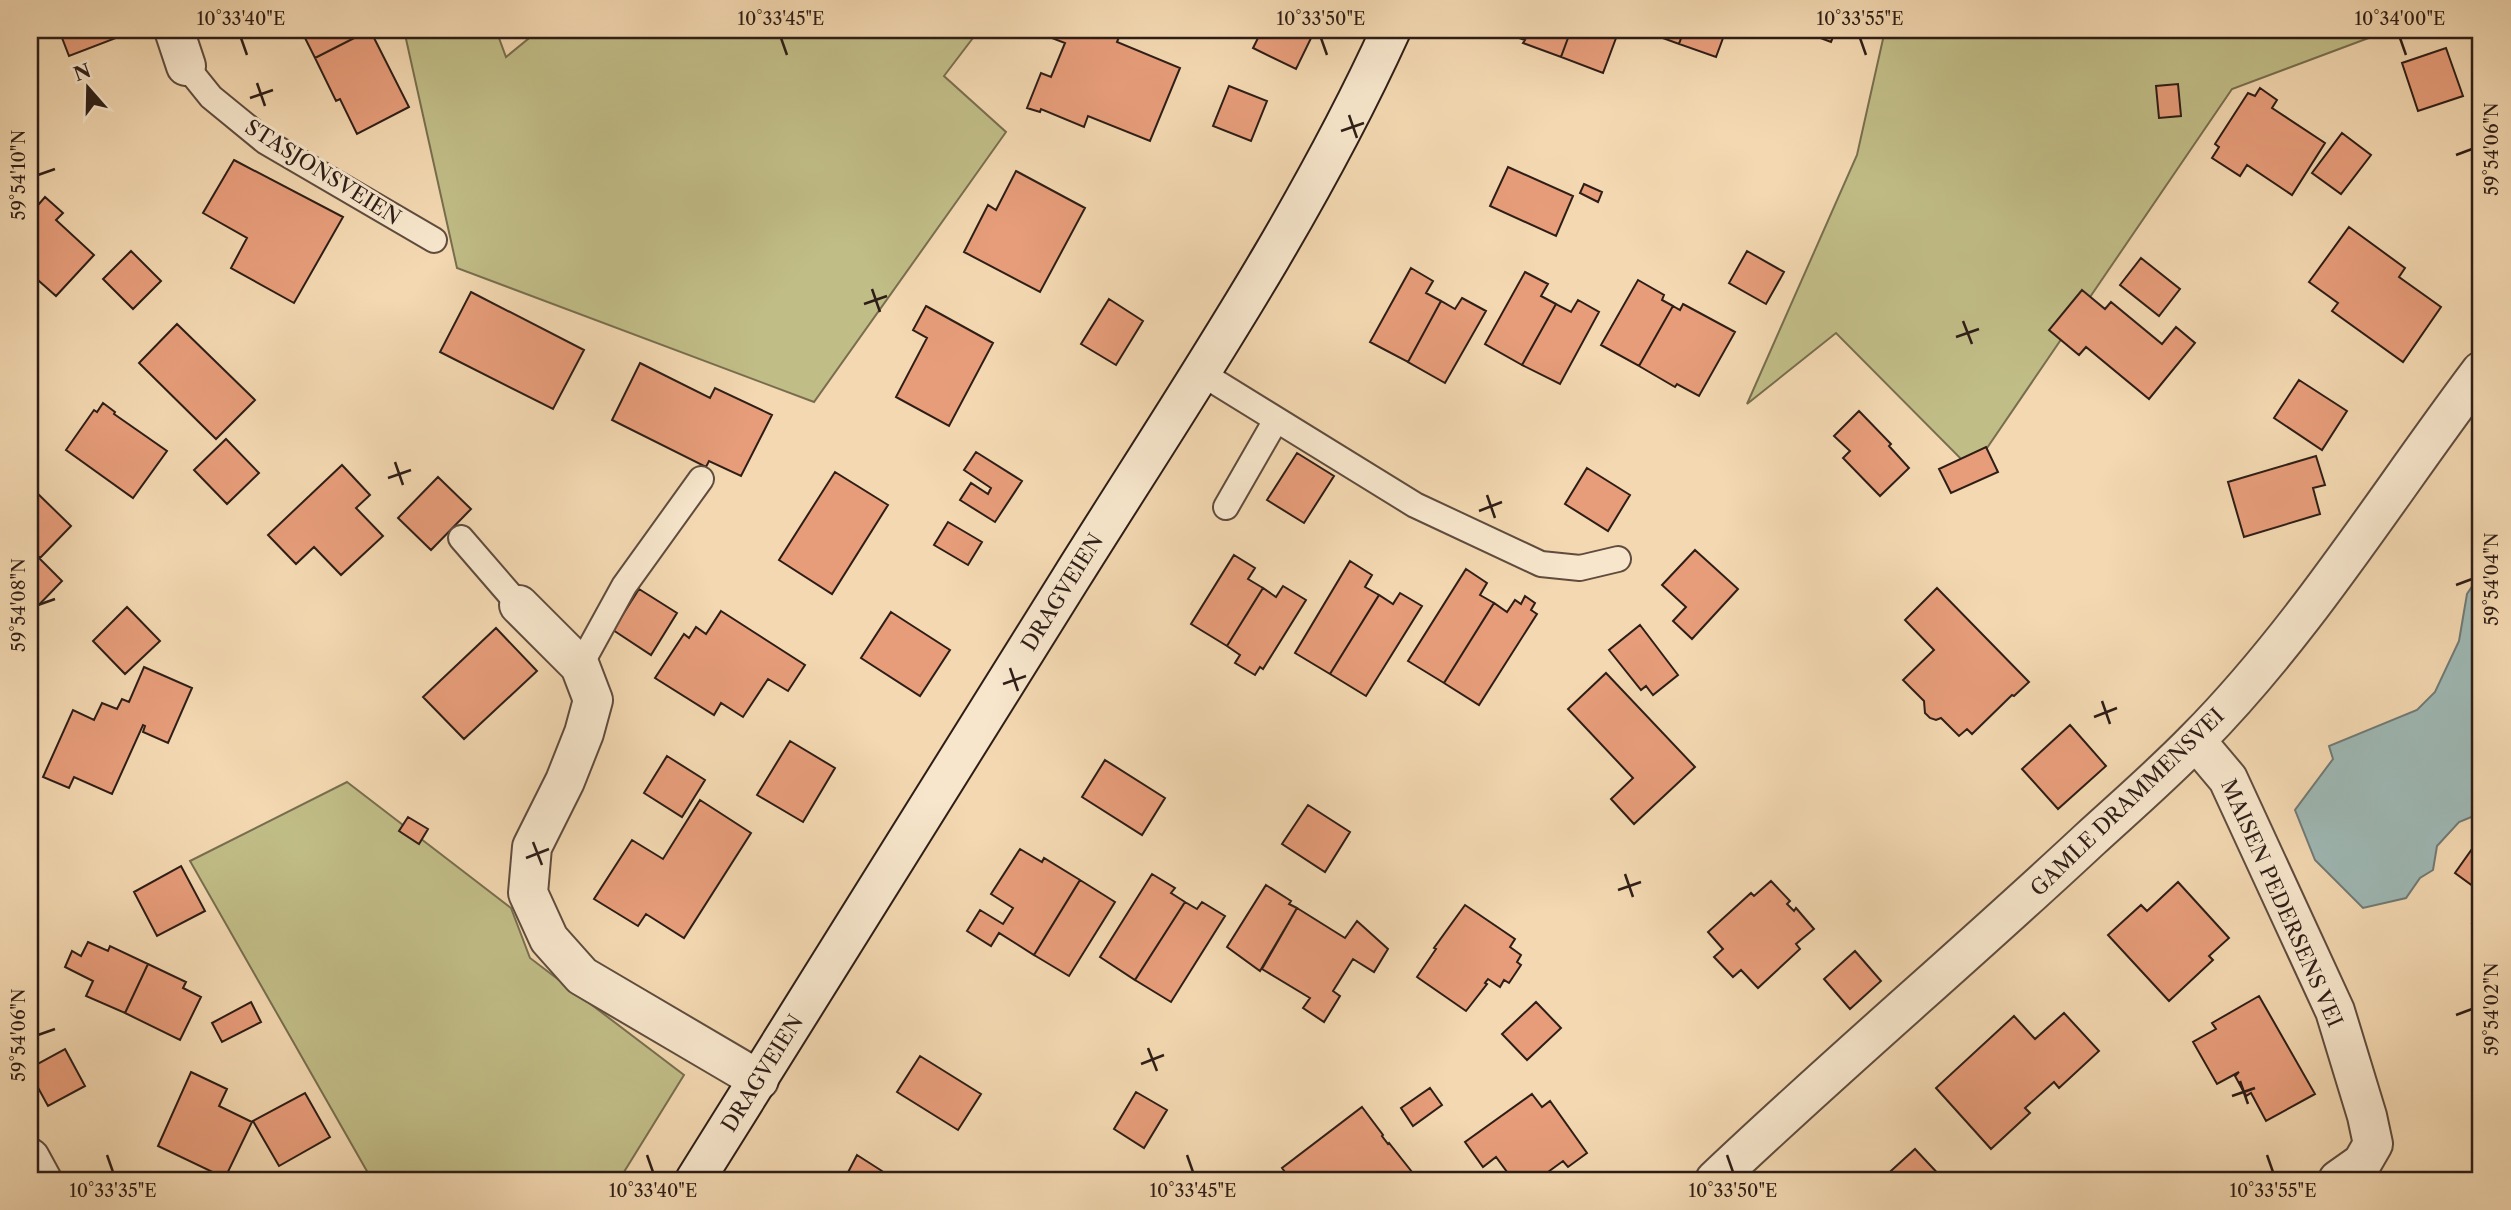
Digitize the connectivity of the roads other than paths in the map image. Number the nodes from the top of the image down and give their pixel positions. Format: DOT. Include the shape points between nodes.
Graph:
graph roads {
  1 [pos="174,30"];
  2 [pos="1391,30"];
  3 [pos="186,66"];
  4 [pos="434,240"];
  5 [pos="2481,371"];
  6 [pos="1201,373"];
  7 [pos="1276,420"];
  8 [pos="701,479"];
  9 [pos="1226,507"];
  10 [pos="461,538"];
  11 [pos="1618,559"];
  12 [pos="519,605"];
  13 [pos="580,666"];
  14 [pos="2196,741"];
  15 [pos="759,1080"];
  16 [pos="30,1158"];
  17 [pos="42,1180"];
  18 [pos="695,1180"];
  19 [pos="1715,1180"];
  20 [pos="2337,1180"];
  1 -- 3 [label="street, STASJONSVEIEN"];
  2 -- 6 [label="street, DRAGVEIEN" via="1314,184"];
  3 -- 4 [label="lane, STASJONSVEIEN" via="211,97 266,142"];
  5 -- 14 [label="street, GAMLE DRAMMENSVEI" via="2299,619"];
  6 -- 7 [label="lane"];
  6 -- 15 [label="street, DRAGVEIEN"];
  7 -- 9 [label="lane"];
  7 -- 11 [label="lane" via="1415,505 1541,564 1580,568"];
  8 -- 13 [label="lane" via="624,586"];
  10 -- 12 [label="lane"];
  12 -- 13 [label="street"];
  13 -- 15 [label="street" via="593,700 565,781 532,847 528,893 549,939 582,976"];
  14 -- 19 [label="street, GAMLE DRAMMENSVEI"];
  14 -- 20 [label="street, MAISEN PEDERSENS VEI" via="2228,779 2335,1011 2373,1144 2362,1163"];
  15 -- 18 [label="street, DRAGVEIEN"];
  16 -- 17 [label="street"];
}
